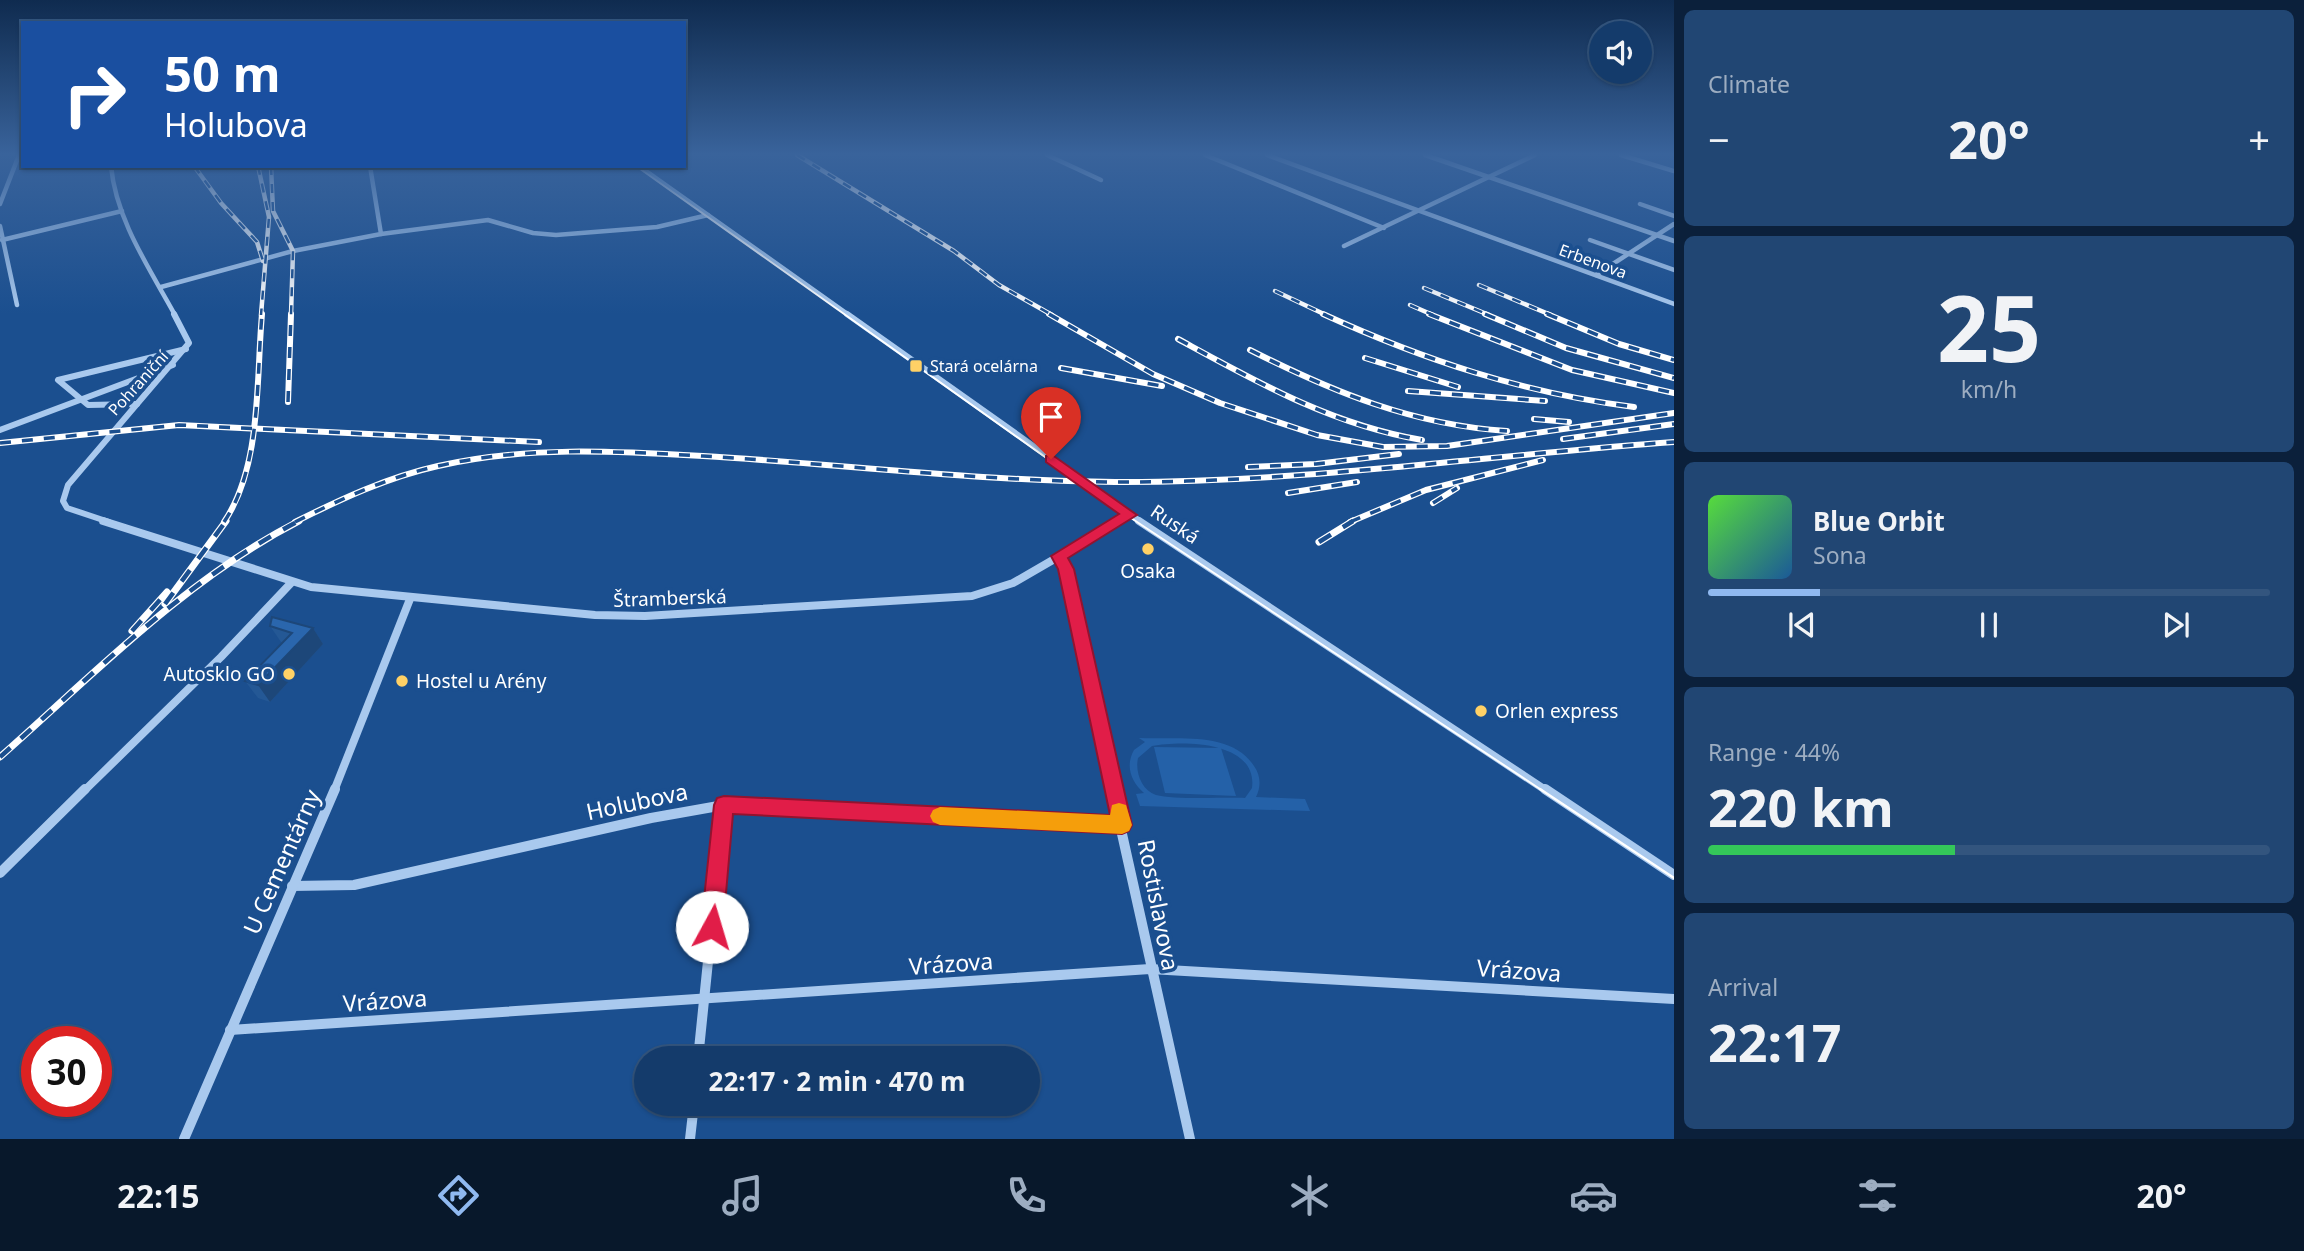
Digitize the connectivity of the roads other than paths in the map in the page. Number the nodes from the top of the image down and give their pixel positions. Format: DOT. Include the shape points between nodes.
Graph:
graph roads {
  1 [pos="121,208"];
  2 [pos="377,208"];
  3 [pos="698,208"];
  4 [pos="1335,208"];
  5 [pos="1407,208"];
  6 [pos="1425,208"];
  7 [pos="1579,208"];
  8 [pos="1652,208"];
  9 [pos="122,211"];
  10 [pos="1417,212"];
  11 [pos="708,215"];
  12 [pos="1674,216"];
  13 [pos="1674,224"];
  14 [pos="0,226"];
  15 [pos="1384,228"];
  16 [pos="381,234"];
  17 [pos="1657,235"];
  18 [pos="2,240"];
  19 [pos="1590,240"];
  20 [pos="1674,241"];
  21 [pos="1344,246"];
  22 [pos="1629,254"];
  23 [pos="1674,270"];
  24 [pos="1596,275"];
  25 [pos="161,288"];
  26 [pos="1674,304"];
  27 [pos="17,305"];
  28 [pos="187,349"];
  29 [pos="173,365"];
  30 [pos="79,400"];
  31 [pos="138,404"];
  32 [pos="0,430"];
  33 [pos="1130,515"];
  34 [pos="196,553"];
  35 [pos="1059,556"];
  36 [pos="291,583"];
  37 [pos="410,599"];
  38 [pos="724,805"];
  39 [pos="1122,825"];
  40 [pos="0,873"];
  41 [pos="1672,874"];
  42 [pos="292,886"];
  43 [pos="1150,969"];
  44 [pos="1674,999"];
  45 [pos="705,1000"];
  46 [pos="230,1030"];
  47 [pos="700,1046"];
  48 [pos="693,1116"];
  49 [pos="184,1139"];
  50 [pos="690,1139"];
  51 [pos="1190,1139"];
  1 -- 9 [label="street, Pohraniční"];
  2 -- 16 [label="street"];
  3 -- 11 [label="street, Ruská"];
  4 -- 15 [label="street"];
  5 -- 10 [label="street, Erbenova"];
  6 -- 10 [label="street"];
  7 -- 17 [label="street"];
  8 -- 12 [label="street"];
  9 -- 18 [label="street"];
  9 -- 25 [label="street, Pohraniční"];
  10 -- 15 [label="street"];
  10 -- 24 [label="street, Erbenova"];
  11 -- 16 [label="street" via="657,226 556,235 488,220"];
  11 -- 33 [label="street, Ruská"];
  13 -- 17 [label="street"];
  14 -- 18 [label="street"];
  15 -- 21 [label="street"];
  16 -- 25 [label="street" via="293,251"];
  17 -- 20 [label="street"];
  17 -- 22 [label="street"];
  18 -- 27 [label="street"];
  19 -- 22 [label="street"];
  22 -- 23 [label="street"];
  22 -- 24 [label="street"];
  24 -- 26 [label="street, Erbenova"];
  25 -- 28 [label="street, Pohraniční" via="189,341"];
  28 -- 29 [label="street, Pohraniční"];
  28 -- 30 [label="street" via="58,380"];
  29 -- 30 [label="street"];
  29 -- 31 [label="street, Pohraniční"];
  30 -- 31 [label="street" via="88,405"];
  30 -- 32 [label="street"];
  31 -- 34 [label="street, Pohraniční" via="66,489 65,506"];
  33 -- 35 [label="street, Štramberská"];
  33 -- 41 [label="street, Ruská"];
  34 -- 36 [label="street, Štramberská"];
  35 -- 37 [label="street, Štramberská" via="1002,587 941,600 632,617"];
  35 -- 39 [label="street, Rostislavova" via="1066,569"];
  36 -- 37 [label="street, Štramberská"];
  36 -- 40 [label="street" via="245,634"];
  37 -- 42 [label="street, U Cementárny" via="360,732"];
  38 -- 39 [label="street, Holubova"];
  38 -- 42 [label="street, Holubova" via="354,885"];
  38 -- 45 [label="street"];
  39 -- 43 [label="street, Rostislavova"];
  42 -- 46 [label="street, U Cementárny"];
  43 -- 44 [label="street, Vrázova"];
  43 -- 45 [label="street, Vrázova"];
  43 -- 51 [label="street, Rostislavova"];
  45 -- 46 [label="street, Vrázova"];
  45 -- 47 [label="street"];
  46 -- 49 [label="street, U Cementárny"];
  48 -- 50 [label="street"];
}
